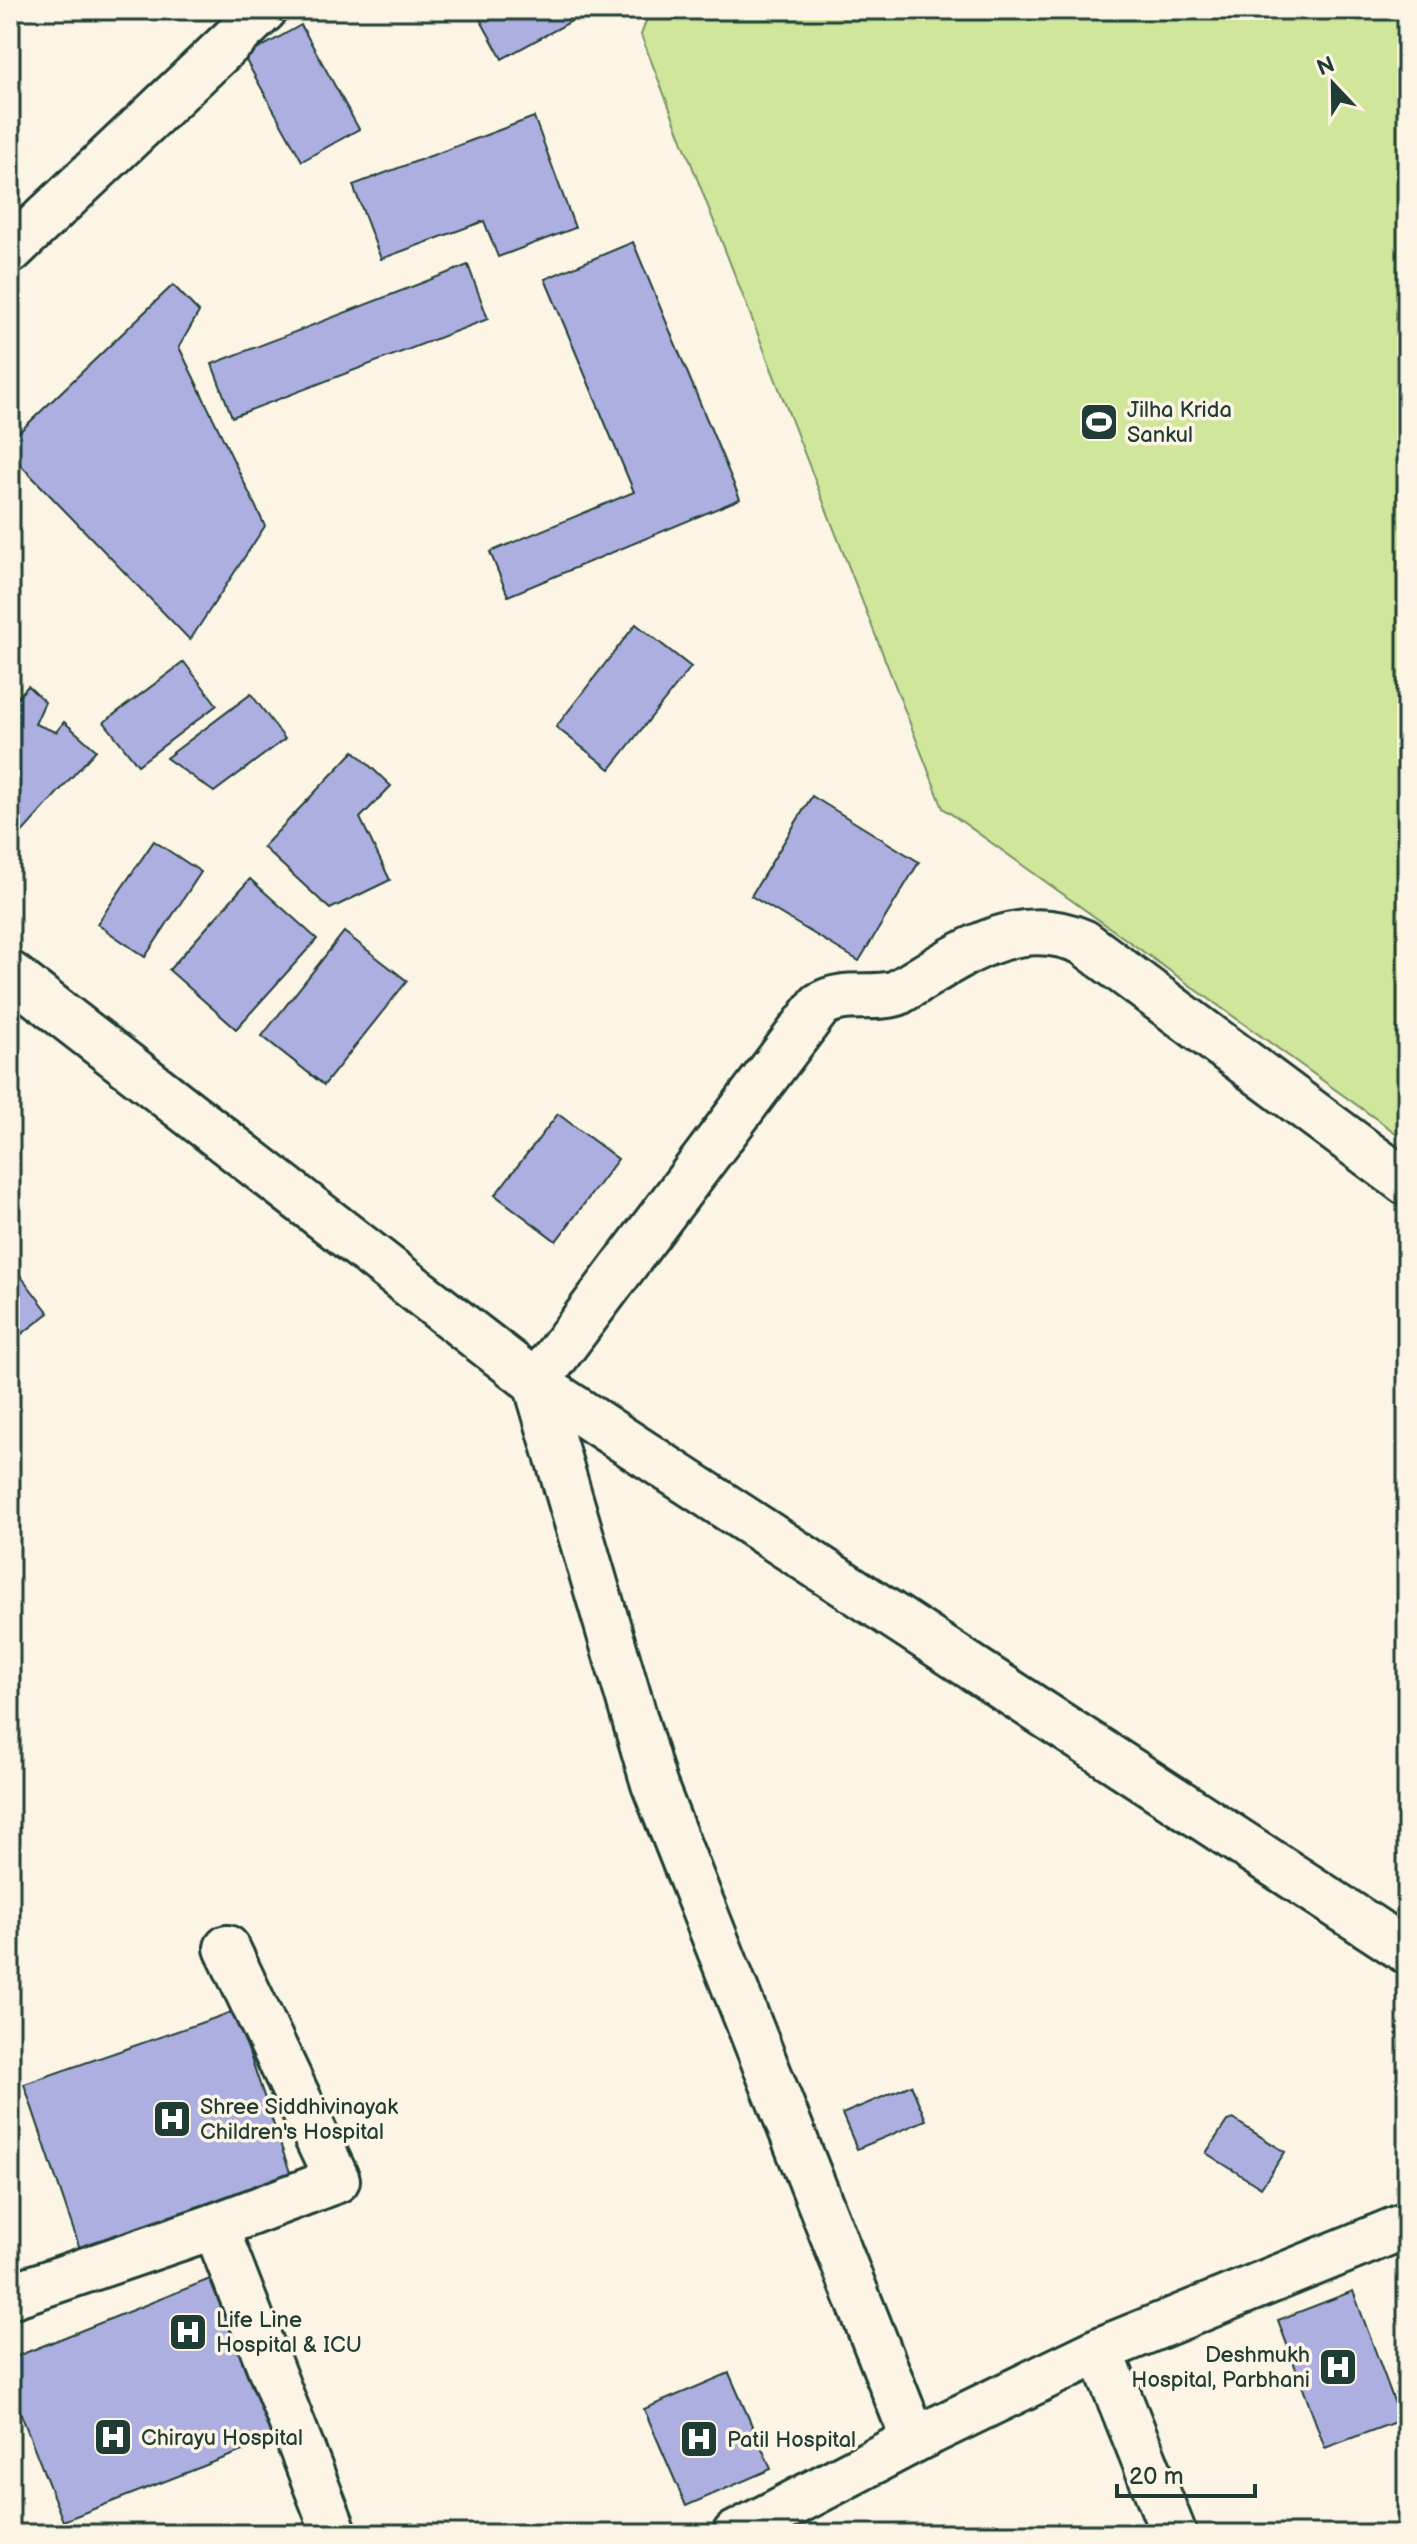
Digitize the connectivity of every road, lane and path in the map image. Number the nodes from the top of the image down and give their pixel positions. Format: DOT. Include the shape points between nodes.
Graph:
graph roads {
  1 [pos="264,10"];
  2 [pos="10,251"];
  3 [pos="10,974"];
  4 [pos="1407,1183"];
  5 [pos="536,1383"];
  6 [pos="227,1948"];
  7 [pos="1407,1951"];
  8 [pos="1407,2225"];
  9 [pos="215,2226"];
  10 [pos="10,2296"];
  11 [pos="1100,2350"];
  12 [pos="914,2440"];
  13 [pos="335,2534"];
  14 [pos="735,2534"];
  15 [pos="1174,2534"];
  1 -- 2 [label="street"];
  3 -- 5 [label="street"];
  4 -- 5 [label="street" via="1083,942 1041,931 1018,934 974,948 897,993 831,998 820,1005"];
  5 -- 7 [label="street"];
  5 -- 12 [label="street" via="654,1784"];
  6 -- 9 [label="street" via="337,2180"];
  8 -- 11 [label="street"];
  9 -- 10 [label="street"];
  9 -- 13 [label="street"];
  11 -- 12 [label="street"];
  11 -- 15 [label="street"];
  12 -- 14 [label="street"];
}
